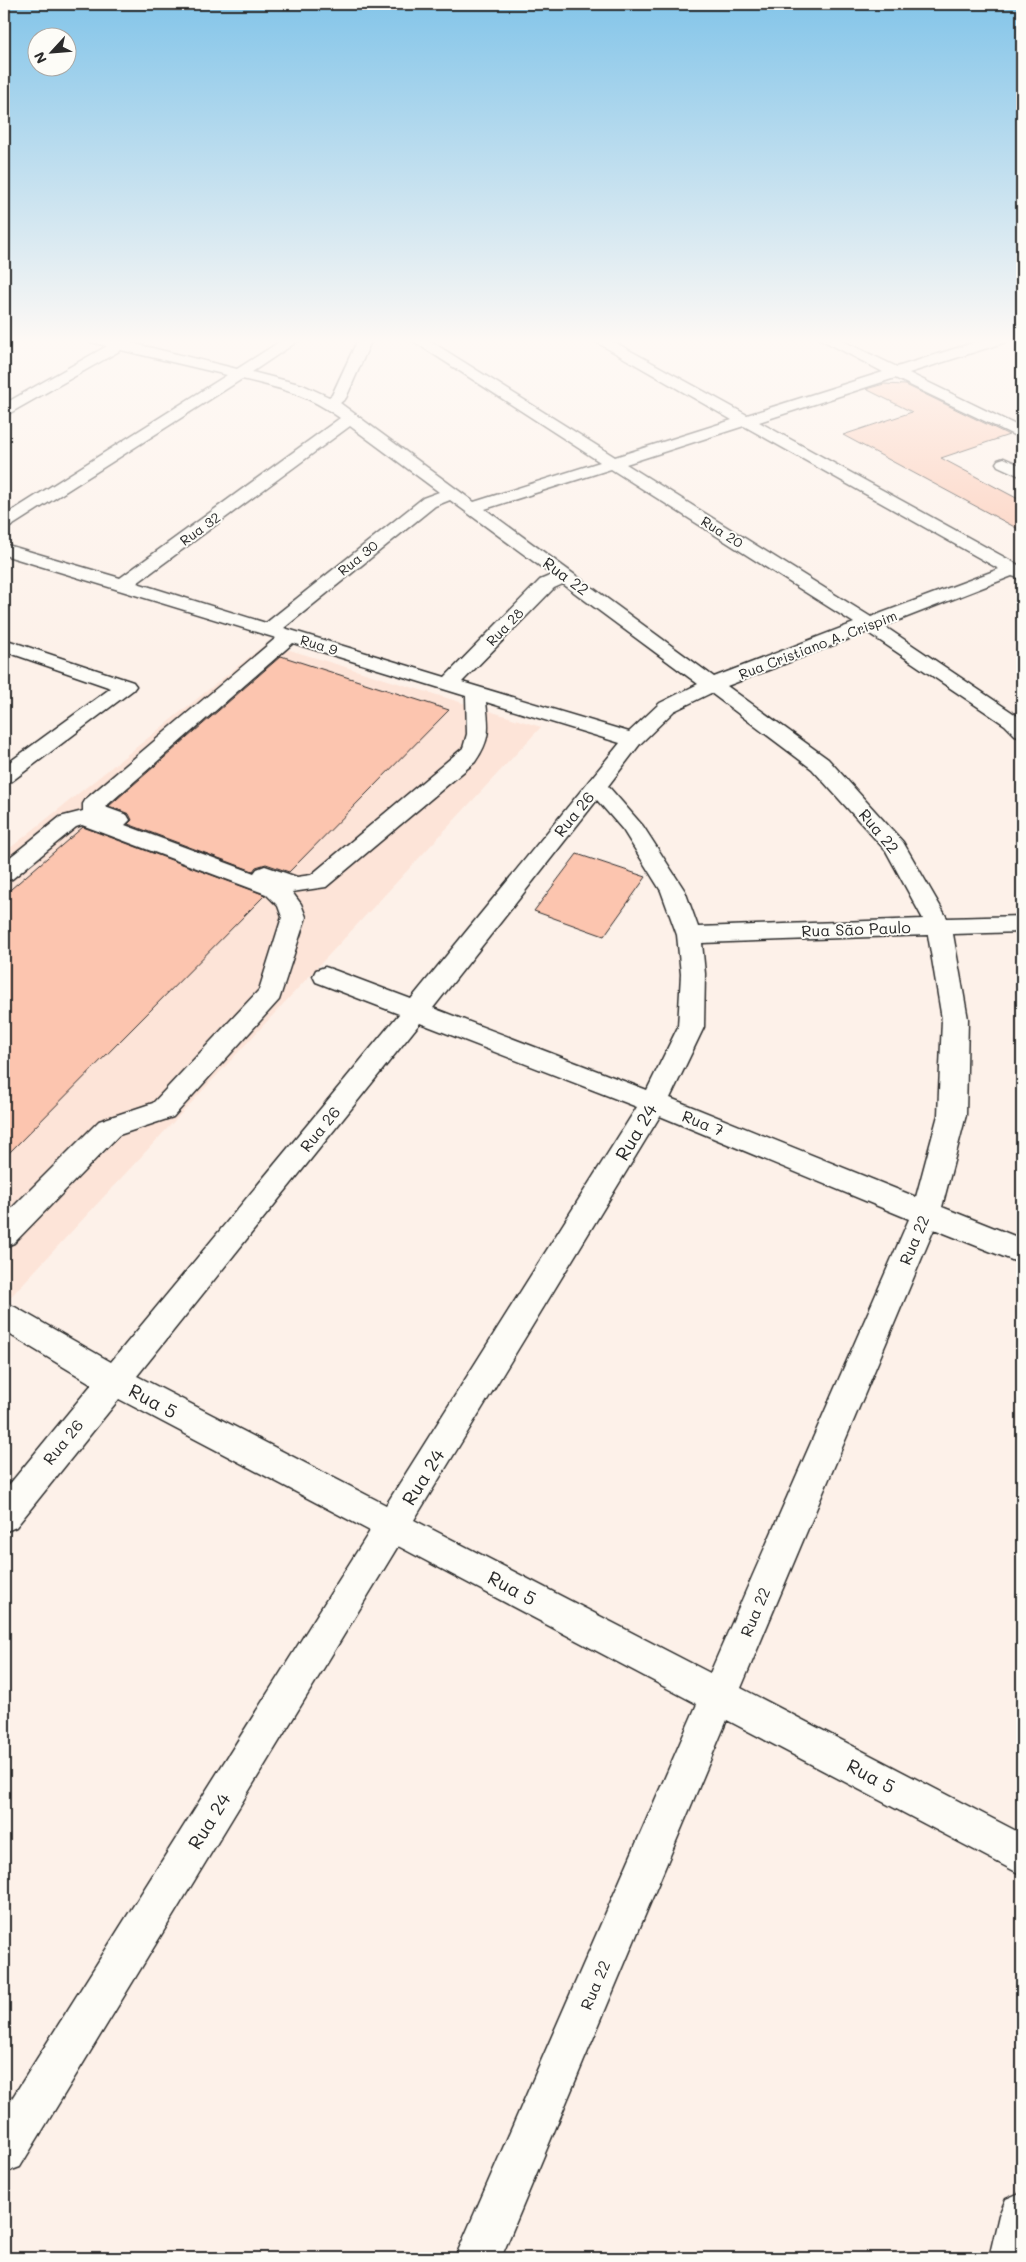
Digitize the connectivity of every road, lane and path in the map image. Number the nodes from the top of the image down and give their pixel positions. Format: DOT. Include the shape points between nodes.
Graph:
graph roads {
  1 [pos="128,445"];
  2 [pos="297,445"];
  3 [pos="385,445"];
  4 [pos="583,445"];
  5 [pos="669,445"];
  6 [pos="790,445"];
  7 [pos="815,445"];
  8 [pos="1004,462"];
  9 [pos="612,463"];
  10 [pos="1022,472"];
  11 [pos="462,501"];
  12 [pos="4,523"];
  13 [pos="4,549"];
  14 [pos="1019,567"];
  15 [pos="565,576"];
  16 [pos="123,585"];
  17 [pos="870,625"];
  18 [pos="269,630"];
  19 [pos="289,636"];
  20 [pos="4,645"];
  21 [pos="449,684"];
  22 [pos="714,684"];
  23 [pos="476,693"];
  24 [pos="1022,731"];
  25 [pos="633,740"];
  26 [pos="4,776"];
  27 [pos="596,786"];
  28 [pos="4,874"];
  29 [pos="1022,924"];
  30 [pos="939,926"];
  31 [pos="689,935"];
  32 [pos="325,976"];
  33 [pos="415,1012"];
  34 [pos="654,1103"];
  35 [pos="926,1213"];
  36 [pos="4,1235"];
  37 [pos="1022,1252"];
  38 [pos="4,1316"];
  39 [pos="114,1380"];
  40 [pos="4,1516"];
  41 [pos="392,1526"];
  42 [pos="719,1697"];
  43 [pos="1022,1855"];
  44 [pos="4,2151"];
  45 [pos="1022,2215"];
  46 [pos="478,2258"];
  47 [pos="1012,2258"];
  1 -- 12 [label="street"];
  2 -- 16 [label="street, Rua 32"];
  3 -- 11 [label="street, Rua 22"];
  4 -- 9 [label="street, Rua 20"];
  5 -- 9 [label="street, Rua 30"];
  6 -- 14 [label="street"];
  7 -- 14 [label="street"];
  8 -- 10 [label="street"];
  9 -- 11 [label="street, Rua 30"];
  9 -- 17 [label="street, Rua 20"];
  11 -- 15 [label="street, Rua 22"];
  11 -- 18 [label="street, Rua 30" via="429,502"];
  13 -- 16 [label="street, Rua 9"];
  14 -- 17 [label="street, Rua Cristiano A. Crispim"];
  15 -- 21 [label="street, Rua 28" via="547,584"];
  15 -- 22 [label="street, Rua 22"];
  16 -- 18 [label="street, Rua 9"];
  17 -- 22 [label="street, Rua Cristiano A. Crispim"];
  17 -- 24 [label="street, Rua 20"];
  18 -- 19 [label="street, Rua 9"];
  19 -- 21 [label="street, Rua 9"];
  19 -- 23 [label="street" via="97,800 94,811 290,884 318,882 474,749 479,730"];
  20 -- 26 [label="street" via="126,686"];
  21 -- 23 [label="street, Rua 9"];
  22 -- 25 [label="street, Rua Cristiano A. Crispim" via="667,707"];
  22 -- 30 [label="street, Rua 22" via="820,764 896,847"];
  23 -- 25 [label="street, Rua 9"];
  25 -- 27 [label="street, Rua 26"];
  27 -- 31 [label="street, Rua 24" via="632,826 673,891"];
  27 -- 33 [label="street, Rua 26"];
  28 -- 36 [label="street" via="68,822 84,818 274,889 286,898 294,917 270,994 163,1110 109,1128"];
  29 -- 30 [label="street, Rua São Paulo"];
  30 -- 31 [label="street, Rua São Paulo"];
  30 -- 35 [label="street, Rua 22" via="955,1019 952,1115"];
  31 -- 34 [label="street, Rua 24" via="693,974 691,1027"];
  32 -- 33 [label="street, Rua 7"];
  33 -- 34 [label="street, Rua 7"];
  33 -- 39 [label="street, Rua 26"];
  34 -- 35 [label="street, Rua 7"];
  34 -- 41 [label="street, Rua 24"];
  35 -- 37 [label="street, Rua 7"];
  35 -- 42 [label="street, Rua 22"];
  38 -- 39 [label="street, Rua 5"];
  39 -- 40 [label="street, Rua 26"];
  39 -- 41 [label="street, Rua 5"];
  41 -- 42 [label="street, Rua 5"];
  41 -- 44 [label="street, Rua 24"];
  42 -- 43 [label="street, Rua 5"];
  42 -- 46 [label="street, Rua 22"];
  45 -- 47 [label="street"];
}
